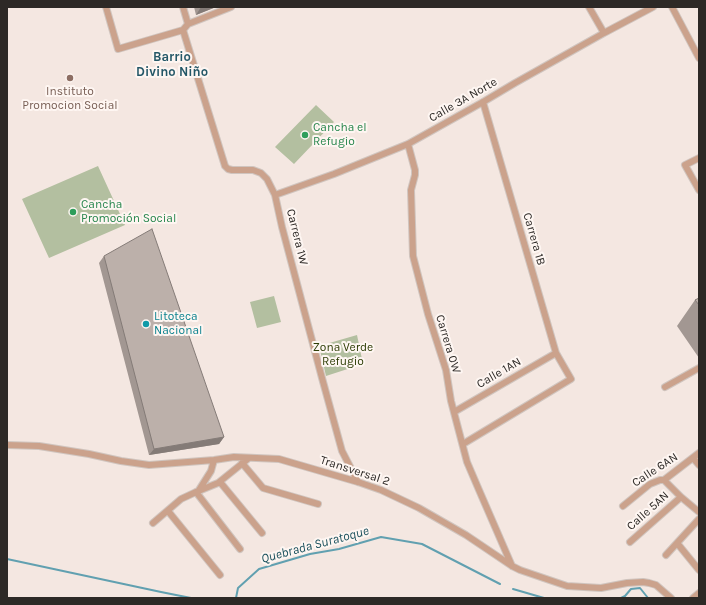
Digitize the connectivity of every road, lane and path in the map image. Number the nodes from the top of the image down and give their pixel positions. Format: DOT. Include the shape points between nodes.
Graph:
graph roads {
  1 [pos="106,7"];
  2 [pos="183,7"];
  3 [pos="231,7"];
  4 [pos="589,7"];
  5 [pos="653,7"];
  6 [pos="672,7"];
  7 [pos="188,24"];
  8 [pos="182,30"];
  9 [pos="604,33"];
  10 [pos="699,58"];
  11 [pos="483,102"];
  12 [pos="408,144"];
  13 [pos="699,158"];
  14 [pos="699,190"];
  15 [pos="275,195"];
  16 [pos="556,353"];
  17 [pos="699,368"];
  18 [pos="665,387"];
  19 [pos="454,412"];
  20 [pos="463,444"];
  21 [pos="7,445"];
  22 [pos="699,453"];
  23 [pos="249,458"];
  24 [pos="693,458"];
  25 [pos="214,460"];
  26 [pos="242,463"];
  27 [pos="699,465"];
  28 [pos="664,480"];
  29 [pos="220,482"];
  30 [pos="358,482"];
  31 [pos="198,491"];
  32 [pos="681,497"];
  33 [pos="318,504"];
  34 [pos="623,506"];
  35 [pos="168,511"];
  36 [pos="699,512"];
  37 [pos="699,520"];
  38 [pos="153,523"];
  39 [pos="262,533"];
  40 [pos="630,542"];
  41 [pos="677,543"];
  42 [pos="240,549"];
  43 [pos="666,555"];
  44 [pos="512,566"];
  45 [pos="699,570"];
  46 [pos="220,574"];
  47 [pos="699,593"];
  48 [pos="671,598"];
  49 [pos="693,598"];
  1 -- 8 [label="street" via="118,49"];
  2 -- 7 [label="street"];
  3 -- 7 [label="street"];
  4 -- 9 [label="street"];
  5 -- 9 [label="street, Calle 3A Norte"];
  6 -- 10 [label="street"];
  7 -- 8 [label="street"];
  8 -- 15 [label="street, Carrera 1W" via="225,166 232,170 252,170 261,173"];
  9 -- 11 [label="street, Calle 3A Norte"];
  11 -- 12 [label="street, Calle 3A Norte"];
  11 -- 16 [label="street, Carrera 1B"];
  12 -- 15 [label="street, Calle 3A Norte"];
  12 -- 19 [label="street, Carrera 0W" via="415,170 411,190 413,256 446,370"];
  13 -- 14 [label="street" via="685,166"];
  15 -- 30 [label="street, Carrera 1W" via="342,451"];
  16 -- 19 [label="street, Calle 1AN"];
  16 -- 20 [label="street, Carrera 1B" via="571,379"];
  17 -- 18 [label="street"];
  19 -- 20 [label="street, Carrera 0W"];
  20 -- 44 [label="street, Carrera 0W" via="467,462"];
  21 -- 25 [label="street, Transversal 2" via="39,446 149,465"];
  22 -- 24 [label="street, Calle 6AN"];
  23 -- 25 [label="street, Transversal 2"];
  23 -- 26 [label="street"];
  23 -- 30 [label="street, Transversal 2" via="279,459"];
  24 -- 27 [label="street"];
  24 -- 28 [label="street, Calle 6AN"];
  25 -- 31 [label="street" via="211,471"];
  26 -- 29 [label="street"];
  26 -- 33 [label="street" via="263,488"];
  28 -- 32 [label="street"];
  28 -- 34 [label="street, Calle 6AN" via="650,484"];
  29 -- 31 [label="street"];
  29 -- 39 [label="street"];
  30 -- 44 [label="street, Transversal 2" via="419,508"];
  31 -- 35 [label="street" via="181,499"];
  31 -- 42 [label="street"];
  32 -- 36 [label="street"];
  32 -- 40 [label="street, Calle 5AN"];
  35 -- 38 [label="street"];
  35 -- 46 [label="street"];
  37 -- 41 [label="street"];
  41 -- 43 [label="street"];
  41 -- 45 [label="street"];
  44 -- 48 [label="street, Transversal 2" via="567,586 600,588 649,582"];
  47 -- 49 [label="street"];
}
